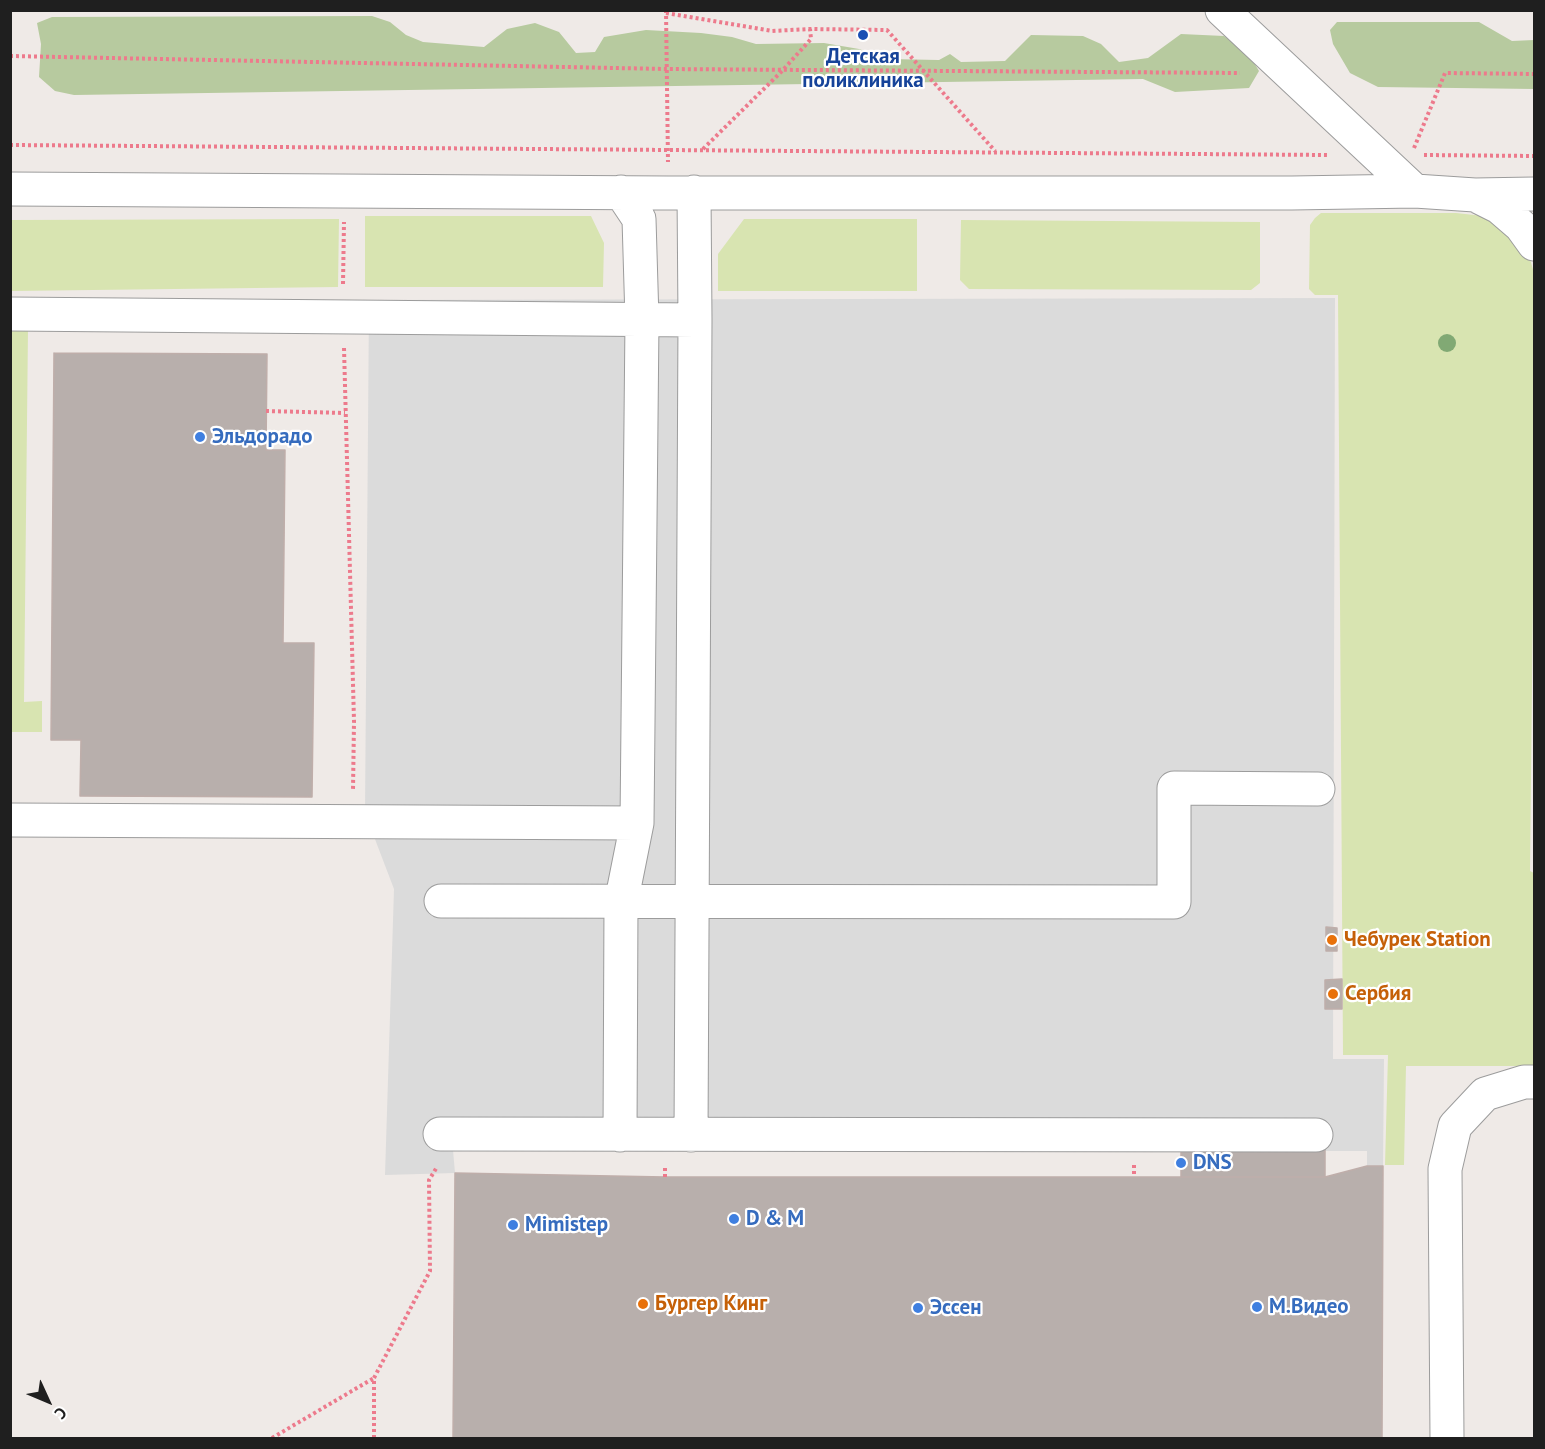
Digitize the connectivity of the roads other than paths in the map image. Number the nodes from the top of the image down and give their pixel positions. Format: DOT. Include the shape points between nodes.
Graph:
graph roads {
  1 [pos="1222,10"];
  2 [pos="10,189"];
  3 [pos="1415,191"];
  4 [pos="621,192"];
  5 [pos="694,192"];
  6 [pos="1534,194"];
  7 [pos="1475,195"];
  8 [pos="1534,244"];
  9 [pos="10,314"];
  10 [pos="642,320"];
  11 [pos="695,320"];
  12 [pos="693,582"];
  13 [pos="640,584"];
  14 [pos="1318,789"];
  15 [pos="10,820"];
  16 [pos="637,822"];
  17 [pos="441,901"];
  18 [pos="692,902"];
  19 [pos="621,903"];
  20 [pos="1534,1082"];
  21 [pos="440,1134"];
  22 [pos="620,1135"];
  23 [pos="691,1135"];
  24 [pos="1316,1135"];
  25 [pos="1447,1438"];
  1 -- 3 [label="street"];
  2 -- 4 [label="street"];
  3 -- 5 [label="street"];
  3 -- 7 [label="street"];
  4 -- 5 [label="street"];
  4 -- 10 [label="street" via="639,219"];
  5 -- 11 [label="street"];
  6 -- 7 [label="street"];
  7 -- 8 [label="street" via="1499,207"];
  9 -- 10 [label="street"];
  10 -- 11 [label="street"];
  10 -- 13 [label="street"];
  11 -- 12 [label="street"];
  12 -- 13 [label="street"];
  12 -- 18 [label="street"];
  13 -- 16 [label="street"];
  14 -- 18 [label="street" via="1174,788 1174,902"];
  15 -- 16 [label="street"];
  16 -- 19 [label="street"];
  17 -- 19 [label="street"];
  18 -- 19 [label="street"];
  18 -- 23 [label="street"];
  19 -- 22 [label="street"];
  20 -- 25 [label="street" via="1485,1094 1455,1126 1445,1169"];
  21 -- 22 [label="street"];
  22 -- 23 [label="street"];
  23 -- 24 [label="street"];
}
